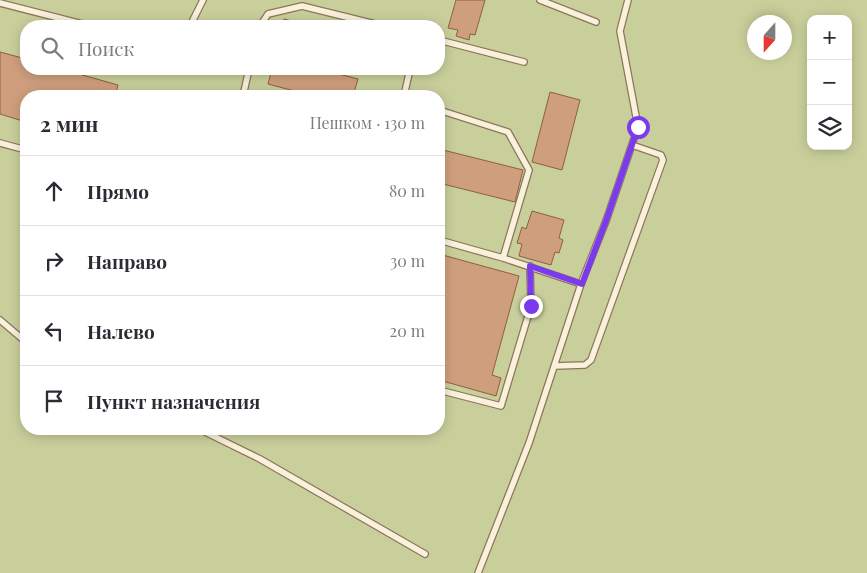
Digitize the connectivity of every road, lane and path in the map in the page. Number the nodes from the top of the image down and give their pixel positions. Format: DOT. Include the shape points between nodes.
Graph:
graph roads {
  1 [pos="203,0"];
  2 [pos="540,0"];
  3 [pos="628,0"];
  4 [pos="0,3"];
  5 [pos="67,20"];
  6 [pos="193,20"];
  7 [pos="264,20"];
  8 [pos="359,20"];
  9 [pos="596,22"];
  10 [pos="445,42"];
  11 [pos="524,62"];
  12 [pos="248,75"];
  13 [pos="409,75"];
  14 [pos="244,90"];
  15 [pos="405,90"];
  16 [pos="445,112"];
  17 [pos="0,143"];
  18 [pos="632,145"];
  19 [pos="20,148"];
  20 [pos="445,242"];
  21 [pos="503,258"];
  22 [pos="530,266"];
  23 [pos="582,284"];
  24 [pos="0,320"];
  25 [pos="20,337"];
  26 [pos="555,366"];
  27 [pos="445,392"];
  28 [pos="212,435"];
  29 [pos="425,554"];
  30 [pos="478,573"];
  1 -- 6 [label="lane"];
  2 -- 9 [label="lane"];
  3 -- 18 [label="lane" via="620,31 638,127"];
  4 -- 5 [label="lane"];
  7 -- 8 [label="lane" via="268,14 302,6"];
  10 -- 11 [label="lane"];
  12 -- 14 [label="lane"];
  13 -- 15 [label="lane"];
  16 -- 21 [label="lane" via="508,132 529,170"];
  17 -- 19 [label="lane"];
  18 -- 23 [label="lane"];
  18 -- 26 [label="lane" via="661,155 663,160 591,360 585,364"];
  20 -- 21 [label="lane"];
  21 -- 22 [label="lane"];
  22 -- 23 [label="lane"];
  22 -- 27 [label="lane" via="531,306 502,406"];
  23 -- 26 [label="lane"];
  24 -- 25 [label="lane"];
  26 -- 30 [label="lane" via="529,444"];
  28 -- 29 [label="lane"];
}
